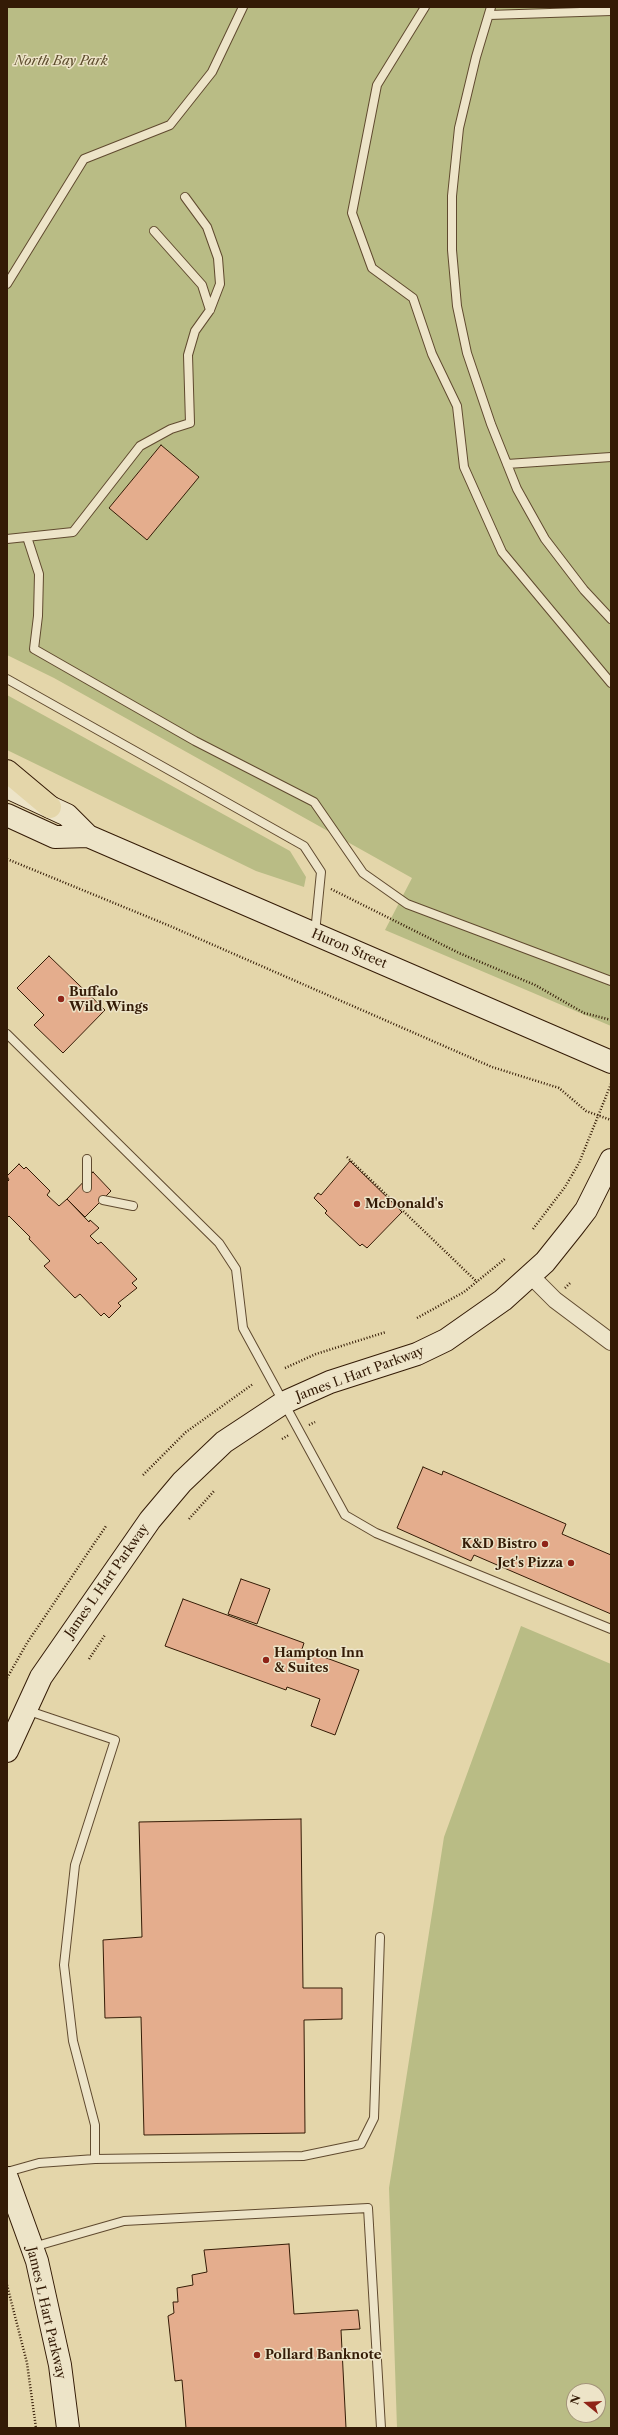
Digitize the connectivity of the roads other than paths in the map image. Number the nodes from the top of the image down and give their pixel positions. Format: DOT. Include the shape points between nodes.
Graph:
graph roads {
  1 [pos="242,7"];
  2 [pos="425,7"];
  3 [pos="490,11"];
  4 [pos="611,11"];
  5 [pos="185,197"];
  6 [pos="154,231"];
  7 [pos="7,284"];
  8 [pos="210,310"];
  9 [pos="611,457"];
  10 [pos="507,464"];
  11 [pos="27,537"];
  12 [pos="7,539"];
  13 [pos="611,619"];
  14 [pos="7,679"];
  15 [pos="611,683"];
  16 [pos="7,771"];
  17 [pos="7,787"];
  18 [pos="50,807"];
  19 [pos="7,815"];
  20 [pos="88,836"];
  21 [pos="315,934"];
  22 [pos="611,981"];
  23 [pos="7,1034"];
  24 [pos="611,1062"];
  25 [pos="86,1159"];
  26 [pos="611,1160"];
  27 [pos="87,1188"];
  28 [pos="102,1200"];
  29 [pos="134,1206"];
  30 [pos="531,1276"];
  31 [pos="611,1342"];
  32 [pos="283,1403"];
  33 [pos="611,1629"];
  34 [pos="25,1710"];
  35 [pos="7,1751"];
  36 [pos="380,1937"];
  37 [pos="95,2159"];
  38 [pos="8,2184"];
  39 [pos="32,2247"];
  40 [pos="68,2428"];
  41 [pos="381,2428"];
  1 -- 7 [label="lane" via="212,72 170,125 84,159"];
  2 -- 15 [label="lane" via="377,84 352,213 372,268 413,298 432,354 457,406 464,467 502,552"];
  3 -- 4 [label="lane"];
  3 -- 10 [label="lane" via="459,128 452,196 452,250 457,306 467,353"];
  5 -- 8 [label="lane" via="207,227 218,258 220,284"];
  6 -- 8 [label="lane" via="202,285"];
  8 -- 11 [label="lane" via="195,331 188,355 190,423 171,429 140,446 73,532"];
  9 -- 10 [label="lane"];
  10 -- 13 [label="lane" via="517,489 545,539 584,590"];
  11 -- 12 [label="lane"];
  11 -- 22 [label="lane" via="39,574 34,649 195,741 314,802 363,873 407,904"];
  14 -- 21 [label="lane" via="304,846 321,872"];
  16 -- 18 [label="highway"];
  17 -- 18 [label="street"];
  18 -- 20 [label="street" via="67,815"];
  19 -- 20 [label="street" via="55,836"];
  20 -- 21 [label="street, Huron Street"];
  21 -- 24 [label="street, Huron Street"];
  23 -- 32 [label="lane" via="219,1243 236,1269 243,1328"];
  25 -- 27 [label="lane"];
  26 -- 30 [label="street, James L Hart Parkway" via="586,1210"];
  28 -- 29 [label="lane"];
  30 -- 31 [label="street" via="555,1300"];
  30 -- 32 [label="street, James L Hart Parkway" via="446,1340 417,1354 330,1382"];
  32 -- 33 [label="lane" via="345,1515 376,1533"];
  32 -- 34 [label="street, James L Hart Parkway" via="224,1442 182,1482 62,1645 41,1677"];
  34 -- 35 [label="street, James L Hart Parkway"];
  34 -- 37 [label="lane" via="115,1740 75,1865 64,1965 73,2041 95,2125"];
  36 -- 37 [label="lane" via="374,2118 361,2144 303,2156"];
  37 -- 38 [label="lane" via="39,2163"];
  38 -- 39 [label="street, James L Hart Parkway"];
  39 -- 40 [label="street, James L Hart Parkway" via="60,2365"];
  39 -- 41 [label="lane" via="124,2221 368,2208"];
}
